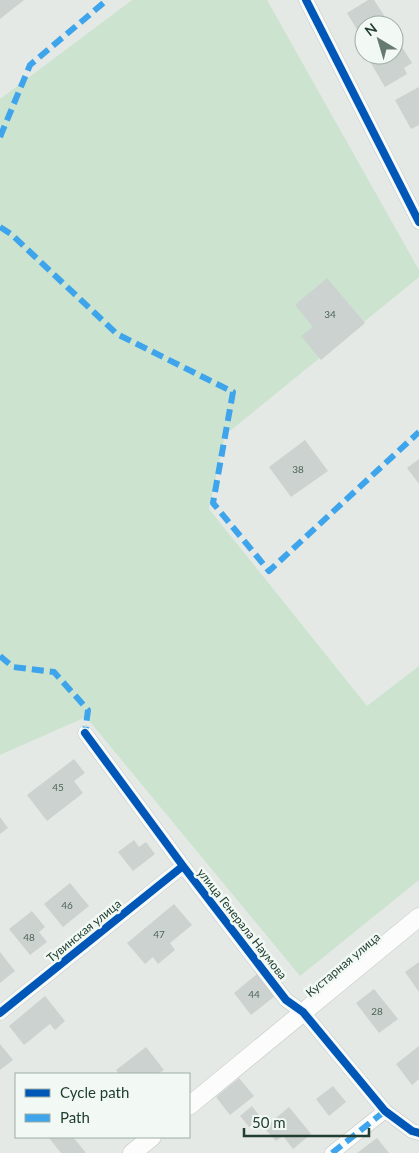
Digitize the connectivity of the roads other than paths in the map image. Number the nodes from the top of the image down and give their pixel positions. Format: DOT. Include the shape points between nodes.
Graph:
graph roads {
  1 [pos="306,0"];
  2 [pos="419,222"];
  3 [pos="85,734"];
  4 [pos="183,866"];
  5 [pos="419,917"];
  6 [pos="303,1012"];
  7 [pos="0,1013"];
  8 [pos="190,1105"];
  9 [pos="385,1111"];
  10 [pos="419,1133"];
  11 [pos="151,1138"];
  12 [pos="132,1153"];
  13 [pos="332,1153"];
  1 -- 2 [label="street"];
  3 -- 4 [label="street, улица Генерала Наумова"];
  4 -- 6 [label="street, улица Генерала Наумова" via="286,1000"];
  4 -- 7 [label="street, Тувинская улица"];
  5 -- 6 [label="street, Кустарная улица"];
  6 -- 8 [label="street, Кустарная улица"];
  6 -- 9 [label="street, улица Генерала Наумова"];
  9 -- 10 [label="street, улица Генерала Наумова"];
  9 -- 13 [label="street"];
  11 -- 12 [label="street"];
}
